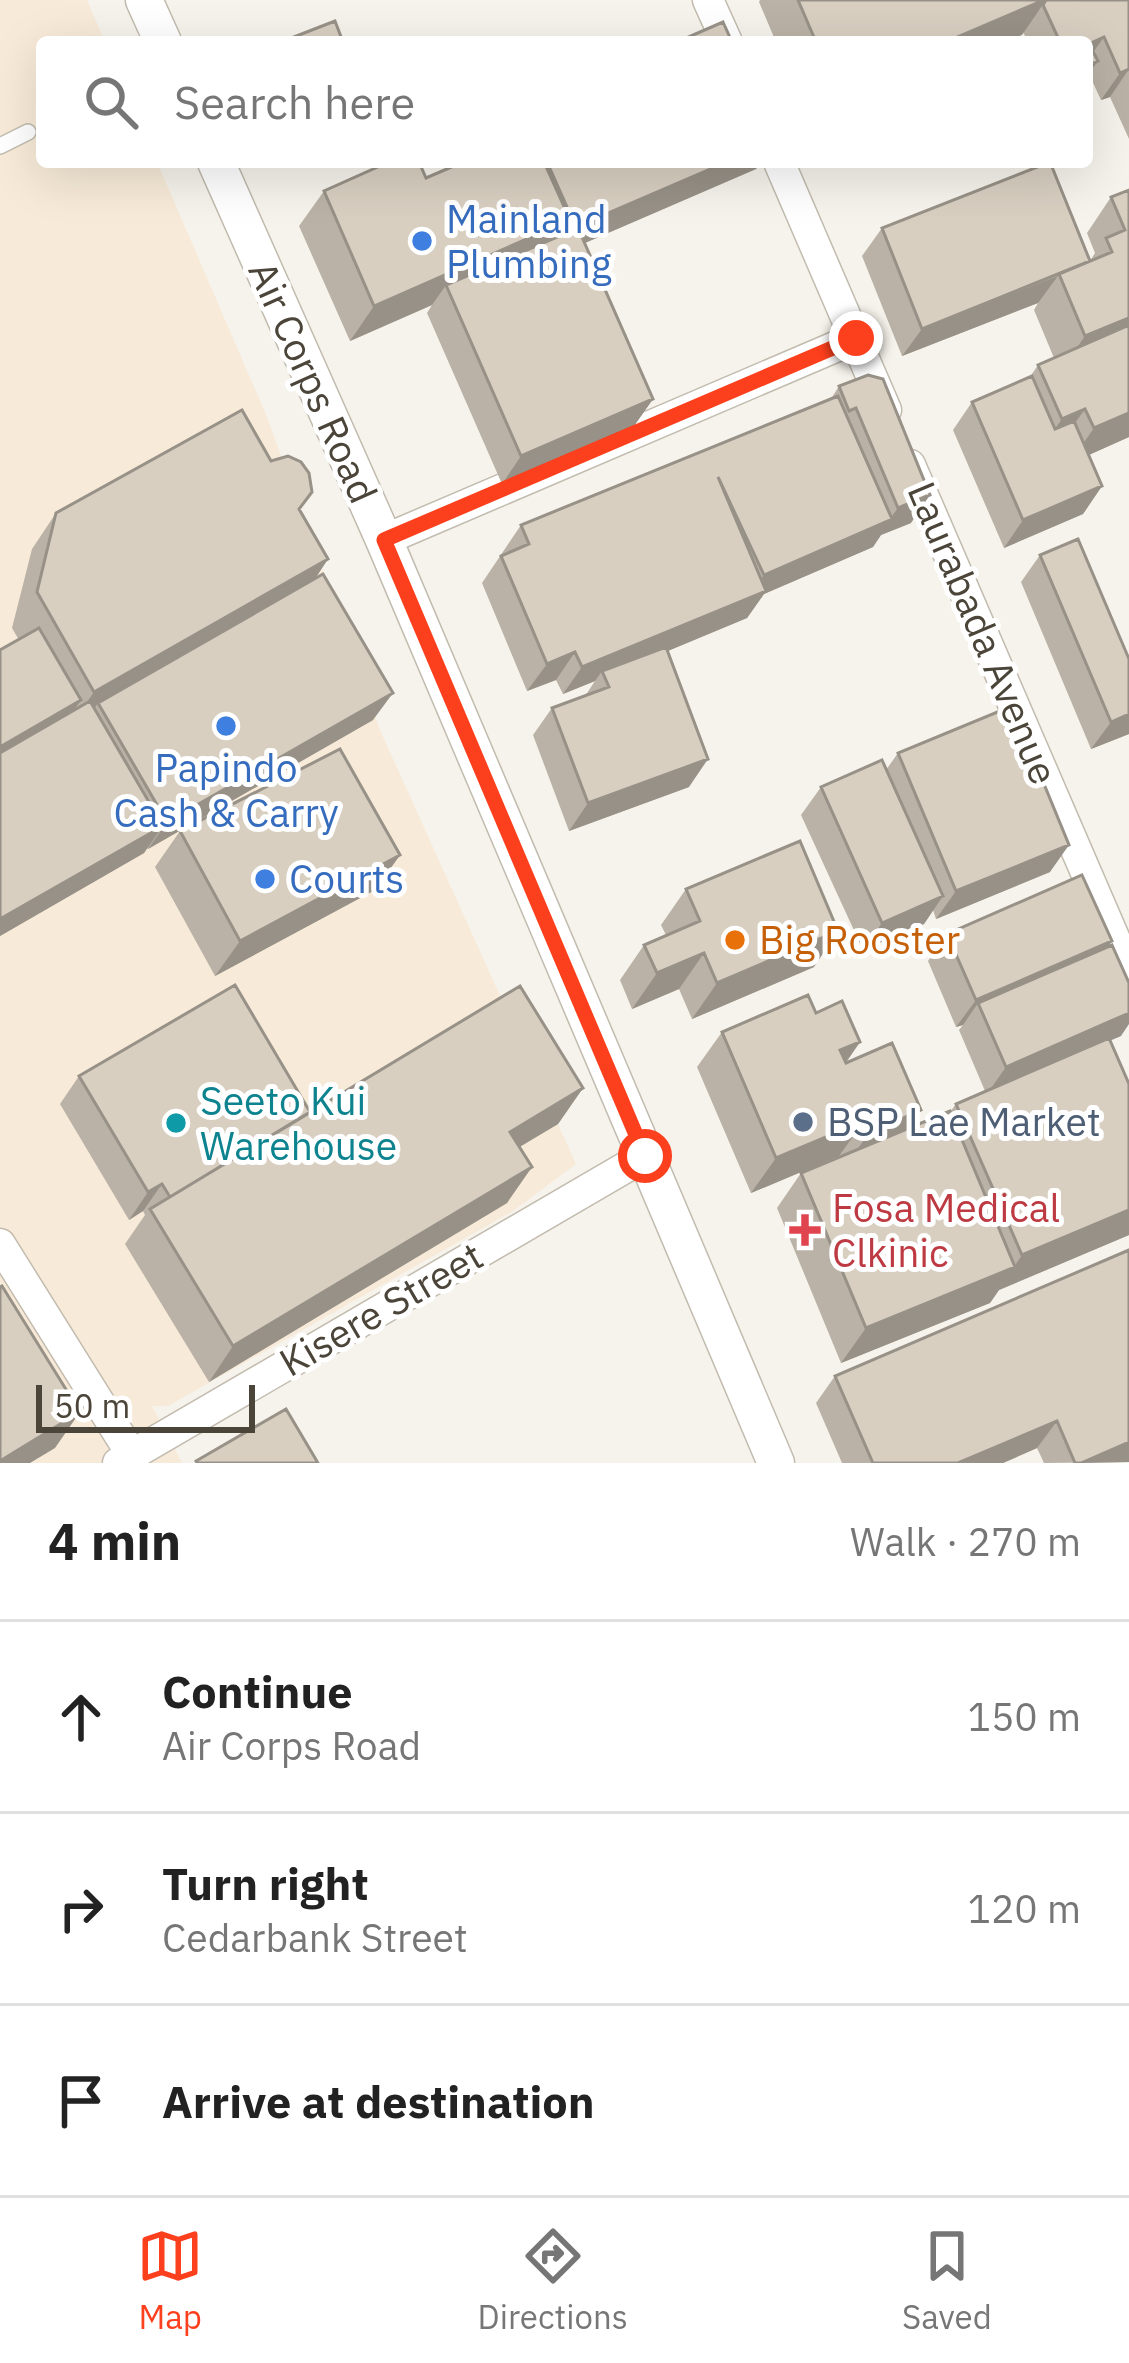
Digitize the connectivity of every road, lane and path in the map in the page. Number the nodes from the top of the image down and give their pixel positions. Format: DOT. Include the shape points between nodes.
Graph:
graph roads {
  1 [pos="144,0"];
  2 [pos="708,0"];
  3 [pos="160,36"];
  4 [pos="724,36"];
  5 [pos="28,132"];
  6 [pos="0,146"];
  7 [pos="219,168"];
  8 [pos="782,168"];
  9 [pos="856,338"];
  10 [pos="384,540"];
  11 [pos="1129,972"];
  12 [pos="645,1156"];
  13 [pos="0,1244"];
  14 [pos="125,1459"];
  15 [pos="776,1463"];
  1 -- 3 [label="street"];
  2 -- 4 [label="street"];
  5 -- 6 [label="lane"];
  7 -- 10 [label="street, Air Corps Road"];
  8 -- 9 [label="street, Laurabada Avenue"];
  9 -- 10 [label="street"];
  9 -- 11 [label="street, Laurabada Avenue"];
  10 -- 12 [label="street, Air Corps Road"];
  12 -- 14 [label="street, Kisere Street"];
  12 -- 15 [label="street, Air Corps Road"];
  13 -- 14 [label="street"];
}
